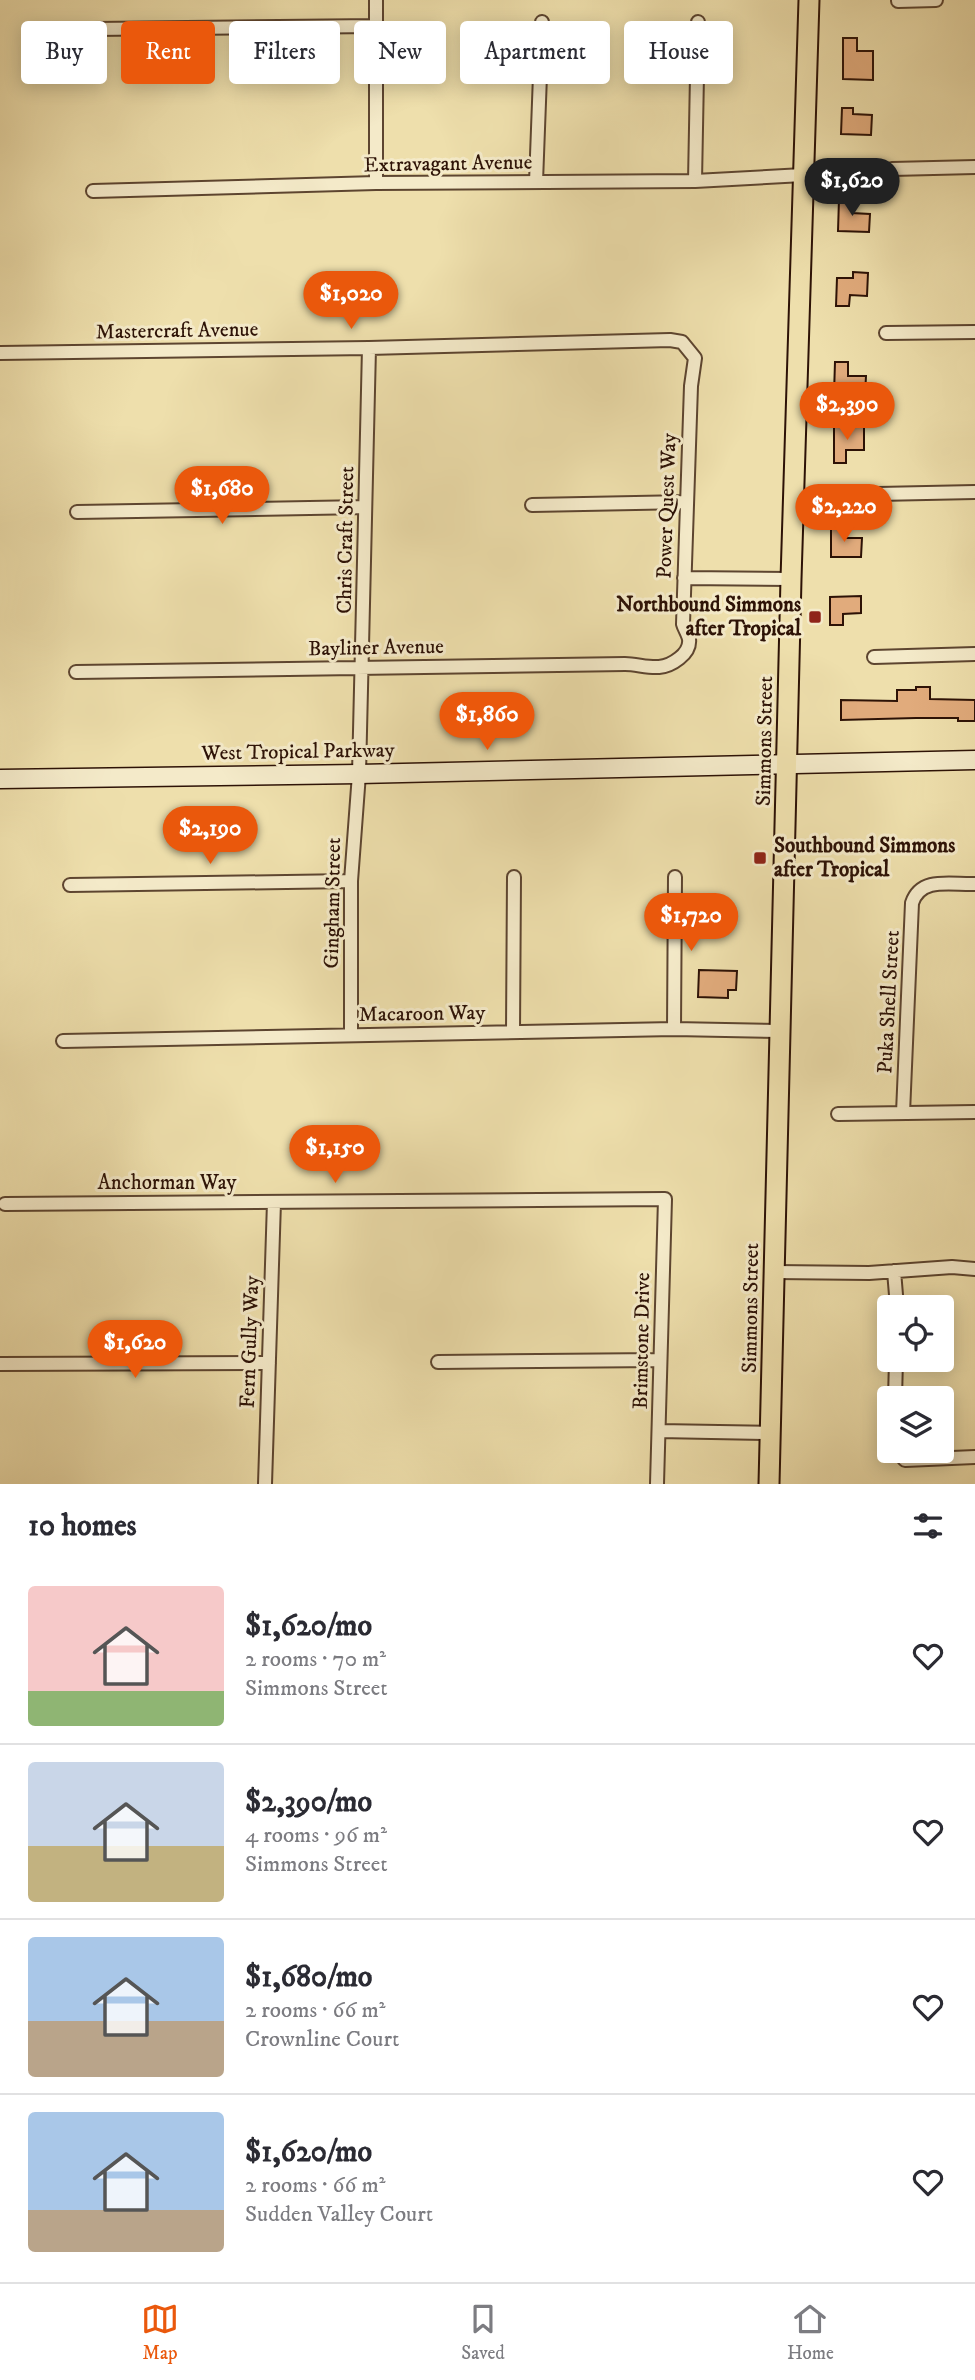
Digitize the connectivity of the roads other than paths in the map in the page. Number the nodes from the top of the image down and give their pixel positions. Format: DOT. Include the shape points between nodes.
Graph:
graph roads {
  1 [pos="376,0"];
  2 [pos="809,0"];
  3 [pos="936,0"];
  4 [pos="898,1"];
  5 [pos="376,21"];
  6 [pos="354,26"];
  7 [pos="107,29"];
  8 [pos="376,84"];
  9 [pos="540,84"];
  10 [pos="697,84"];
  11 [pos="975,167"];
  12 [pos="891,169"];
  13 [pos="803,175"];
  14 [pos="695,181"];
  15 [pos="536,182"];
  16 [pos="376,183"];
  17 [pos="93,191"];
  18 [pos="975,332"];
  19 [pos="886,333"];
  20 [pos="369,348"];
  21 [pos="688,348"];
  22 [pos="0,353"];
  23 [pos="975,492"];
  24 [pos="878,494"];
  25 [pos="687,502"];
  26 [pos="531,505"];
  27 [pos="365,507"];
  28 [pos="77,512"];
  29 [pos="684,578"];
  30 [pos="791,579"];
  31 [pos="975,654"];
  32 [pos="874,657"];
  33 [pos="675,662"];
  34 [pos="362,668"];
  35 [pos="76,672"];
  36 [pos="975,760"];
  37 [pos="788,764"];
  38 [pos="359,774"];
  39 [pos="0,779"];
  40 [pos="514,877"];
  41 [pos="675,877"];
  42 [pos="351,881"];
  43 [pos="975,884"];
  44 [pos="70,885"];
  45 [pos="674,1029"];
  46 [pos="781,1031"];
  47 [pos="513,1032"];
  48 [pos="351,1034"];
  49 [pos="63,1041"];
  50 [pos="975,1112"];
  51 [pos="903,1113"];
  52 [pos="838,1114"];
  53 [pos="665,1199"];
  54 [pos="274,1202"];
  55 [pos="5,1204"];
  56 [pos="975,1269"];
  57 [pos="894,1271"];
  58 [pos="775,1272"];
  59 [pos="896,1295"];
  60 [pos="660,1360"];
  61 [pos="269,1363"];
  62 [pos="438,1363"];
  63 [pos="0,1364"];
  64 [pos="659,1431"];
  65 [pos="771,1433"];
  66 [pos="975,1457"];
  67 [pos="954,1458"];
  68 [pos="265,1484"];
  69 [pos="657,1484"];
  70 [pos="769,1484"];
  1 -- 5 [label="street"];
  2 -- 13 [label="main road, Simmons Street"];
  3 -- 4 [label="street"];
  6 -- 7 [label="street"];
  8 -- 16 [label="street"];
  9 -- 15 [label="street"];
  10 -- 14 [label="street"];
  11 -- 12 [label="street"];
  13 -- 14 [label="street, Extravagant Avenue"];
  13 -- 30 [label="main road, Simmons Street"];
  14 -- 15 [label="street, Extravagant Avenue"];
  15 -- 16 [label="street, Extravagant Avenue"];
  16 -- 17 [label="street, Extravagant Avenue"];
  18 -- 19 [label="street"];
  20 -- 21 [label="street, Mastercraft Avenue" via="670,340"];
  20 -- 22 [label="street, Mastercraft Avenue"];
  20 -- 27 [label="street, Chris Craft Street"];
  21 -- 25 [label="street, Power Quest Way" via="695,358"];
  23 -- 24 [label="street"];
  25 -- 26 [label="street"];
  25 -- 29 [label="street, Power Quest Way"];
  27 -- 28 [label="street"];
  27 -- 34 [label="street, Chris Craft Street"];
  29 -- 30 [label="street"];
  29 -- 33 [label="street, Power Quest Way" via="683,624 689,640"];
  30 -- 37 [label="main road, Simmons Street"];
  31 -- 32 [label="street"];
  33 -- 34 [label="street, Bayliner Avenue" via="655,667"];
  34 -- 35 [label="street, Bayliner Avenue"];
  34 -- 38 [label="street, Chris Craft Street"];
  36 -- 37 [label="main road, West Tropical Parkway"];
  37 -- 38 [label="main road, West Tropical Parkway"];
  37 -- 46 [label="main road, Simmons Street"];
  38 -- 39 [label="main road, West Tropical Parkway"];
  38 -- 42 [label="street, Gingham Street"];
  40 -- 47 [label="street"];
  41 -- 45 [label="street"];
  42 -- 44 [label="street"];
  42 -- 48 [label="street, Gingham Street"];
  43 -- 51 [label="street, Puka Shell Street" via="933,884 915,894 912,903"];
  45 -- 46 [label="street, Macaroon Way"];
  45 -- 47 [label="street, Macaroon Way"];
  46 -- 58 [label="main road, Simmons Street"];
  47 -- 48 [label="street, Macaroon Way"];
  48 -- 49 [label="street, Macaroon Way"];
  50 -- 51 [label="street"];
  51 -- 52 [label="street"];
  53 -- 54 [label="street, Anchorman Way"];
  53 -- 60 [label="street, Brimstone Drive"];
  54 -- 55 [label="street, Anchorman Way"];
  54 -- 61 [label="street, Fern Gully Way"];
  56 -- 57 [label="street"];
  57 -- 58 [label="street"];
  57 -- 59 [label="street"];
  58 -- 65 [label="main road, Simmons Street"];
  60 -- 62 [label="street"];
  60 -- 64 [label="street, Brimstone Drive"];
  61 -- 63 [label="street"];
  61 -- 68 [label="street, Fern Gully Way"];
  64 -- 65 [label="street"];
  64 -- 69 [label="street, Brimstone Drive"];
  65 -- 70 [label="main road, Simmons Street"];
  66 -- 67 [label="street"];
}
